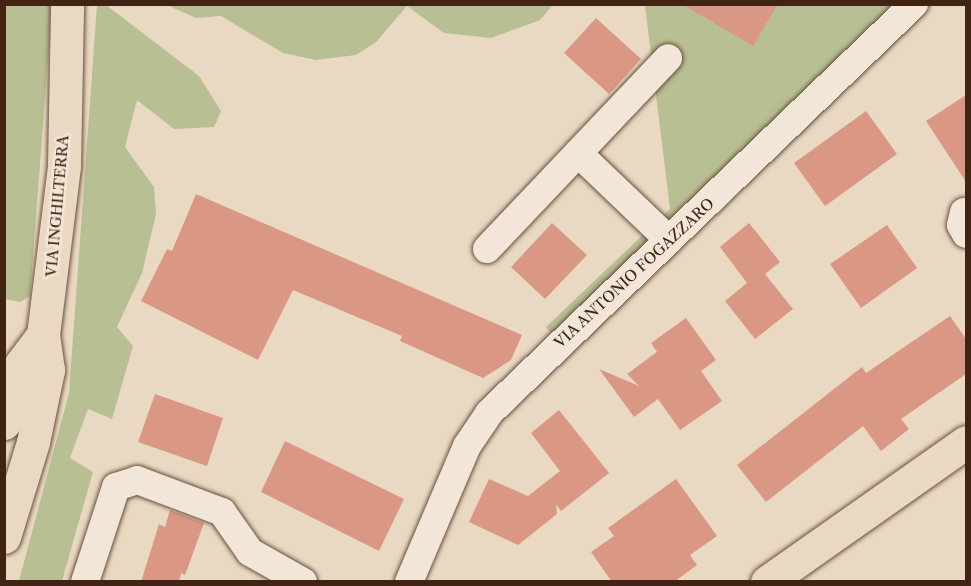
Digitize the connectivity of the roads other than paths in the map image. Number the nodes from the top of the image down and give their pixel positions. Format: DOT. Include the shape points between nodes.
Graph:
graph roads {
  1 [pos="67,4"];
  2 [pos="914,4"];
  3 [pos="668,58"];
  4 [pos="578,153"];
  5 [pos="669,240"];
  6 [pos="487,249"];
  7 [pos="43,335"];
  8 [pos="4,423"];
  9 [pos="966,442"];
  10 [pos="4,537"];
  11 [pos="85,582"];
  12 [pos="303,582"];
  13 [pos="409,582"];
  14 [pos="767,582"];
  1 -- 7 [label="main road, VIA INGHILTERRA" via="64,166"];
  2 -- 5 [label="street, VIA ANTONIO FOGAZZARO"];
  3 -- 4 [label="street"];
  4 -- 5 [label="street"];
  4 -- 6 [label="street"];
  5 -- 13 [label="street, VIA ANTONIO FOGAZZARO" via="518,382 476,429"];
  7 -- 8 [label="main road" via="21,364"];
  7 -- 10 [label="main road, VIA INGHILTERRA" via="48,370 33,442"];
  9 -- 14 [label="main road"];
  11 -- 12 [label="street" via="116,487 137,480 222,512 250,552"];
}
